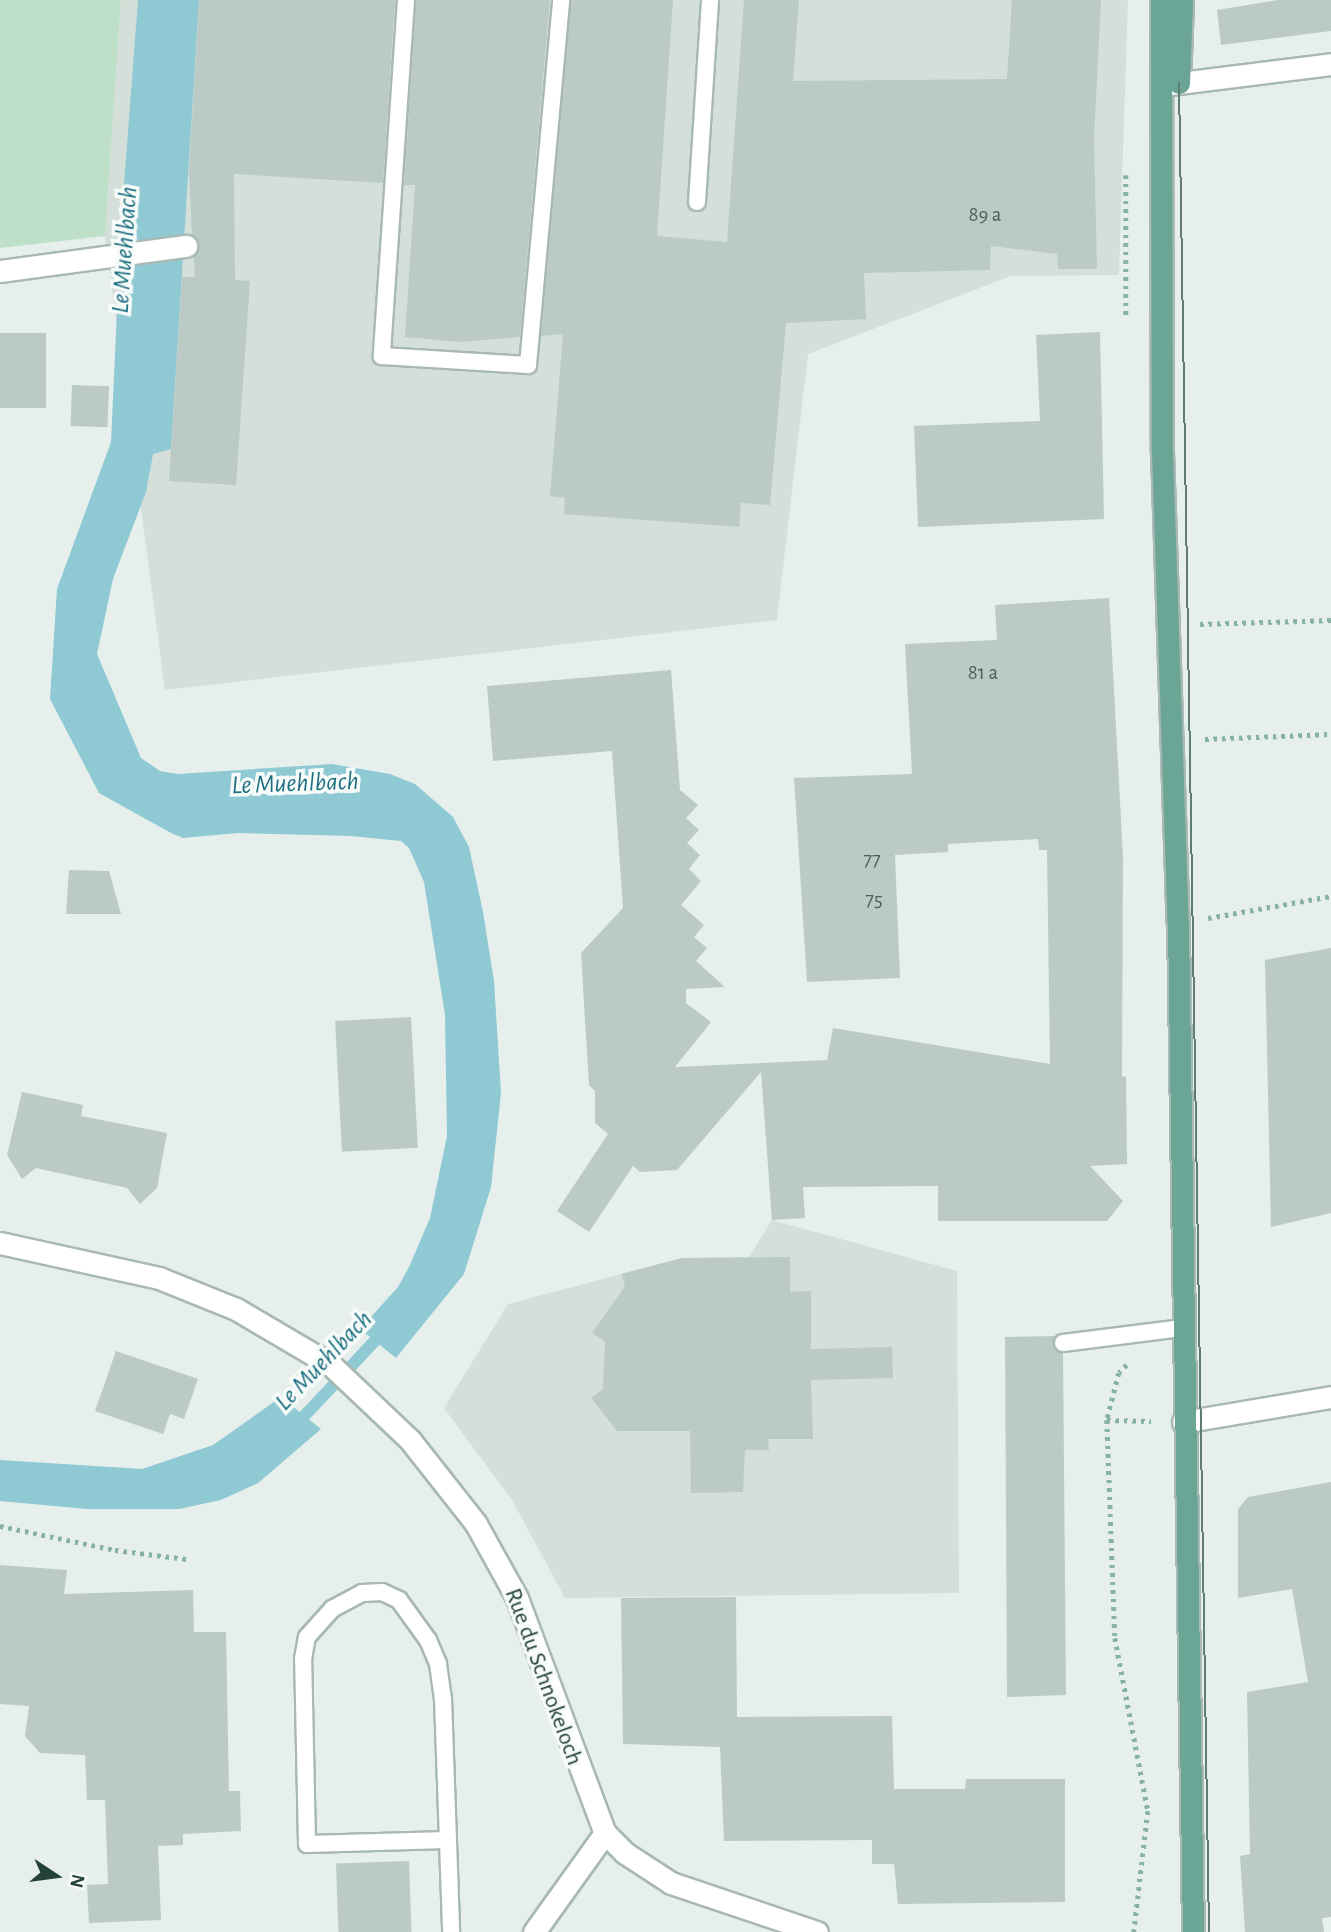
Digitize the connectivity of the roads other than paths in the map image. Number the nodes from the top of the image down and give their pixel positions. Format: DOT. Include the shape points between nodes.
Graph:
graph roads {
  1 [pos="406,0"];
  2 [pos="561,0"];
  3 [pos="710,0"];
  4 [pos="1161,0"];
  5 [pos="1182,0"];
  6 [pos="1331,64"];
  7 [pos="1170,84"];
  8 [pos="697,202"];
  9 [pos="186,246"];
  10 [pos="0,271"];
  11 [pos="0,1243"];
  12 [pos="1181,1328"];
  13 [pos="1063,1343"];
  14 [pos="1331,1397"];
  15 [pos="1183,1422"];
  16 [pos="605,1833"];
  17 [pos="447,1840"];
  18 [pos="452,1932"];
  19 [pos="534,1932"];
  20 [pos="817,1932"];
  21 [pos="1193,1932"];
  1 -- 2 [label="lane" via="383,356 528,365"];
  3 -- 8 [label="lane"];
  4 -- 7 [label="main road"];
  5 -- 7 [label="main road"];
  6 -- 7 [label="street"];
  7 -- 12 [label="main road" via="1162,452 1178,923"];
  9 -- 10 [label="street"];
  11 -- 16 [label="street, Rue du Schnokeloch" via="125,1267 236,1309 331,1365 376,1404 461,1502 499,1564 536,1644 584,1786"];
  12 -- 13 [label="lane"];
  12 -- 15 [label="main road"];
  14 -- 15 [label="street"];
  15 -- 21 [label="main road"];
  16 -- 19 [label="street"];
  16 -- 20 [label="street, Rue du Schnokeloch" via="625,1853 671,1883"];
  17 -- 17 [label="lane" via="438,1664 428,1640 399,1600 382,1592 362,1593 332,1609 307,1637 303,1659 307,1844"];
  17 -- 18 [label="lane"];
}
